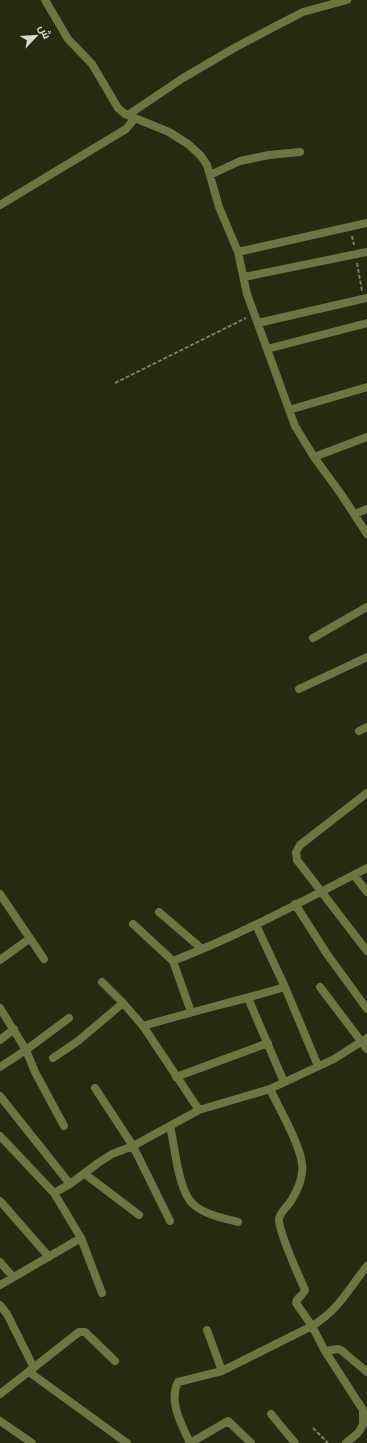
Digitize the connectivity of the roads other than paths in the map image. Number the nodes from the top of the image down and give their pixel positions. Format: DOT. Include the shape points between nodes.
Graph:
graph roads {
  1 [pos="45,0"];
  2 [pos="347,0"];
  3 [pos="131,116"];
  4 [pos="300,152"];
  5 [pos="210,176"];
  6 [pos="0,205"];
  7 [pos="367,223"];
  8 [pos="238,252"];
  9 [pos="367,252"];
  10 [pos="244,277"];
  11 [pos="367,298"];
  12 [pos="258,323"];
  13 [pos="367,323"];
  14 [pos="267,350"];
  15 [pos="367,387"];
  16 [pos="289,410"];
  17 [pos="367,437"];
  18 [pos="314,457"];
  19 [pos="367,509"];
  20 [pos="355,514"];
  21 [pos="367,534"];
  22 [pos="367,607"];
  23 [pos="313,638"];
  24 [pos="367,657"];
  25 [pos="298,689"];
  26 [pos="367,727"];
  27 [pos="359,732"];
  28 [pos="367,793"];
  29 [pos="367,868"];
  30 [pos="354,875"];
  31 [pos="321,891"];
  32 [pos="367,892"];
  33 [pos="0,894"];
  34 [pos="295,904"];
  35 [pos="159,912"];
  36 [pos="133,924"];
  37 [pos="256,925"];
  38 [pos="29,939"];
  39 [pos="202,949"];
  40 [pos="367,951"];
  41 [pos="0,960"];
  42 [pos="44,960"];
  43 [pos="173,961"];
  44 [pos="102,982"];
  45 [pos="285,987"];
  46 [pos="320,987"];
  47 [pos="248,998"];
  48 [pos="123,1003"];
  49 [pos="0,1008"];
  50 [pos="367,1009"];
  51 [pos="191,1012"];
  52 [pos="69,1018"];
  53 [pos="143,1026"];
  54 [pos="14,1030"];
  55 [pos="0,1040"];
  56 [pos="268,1042"];
  57 [pos="366,1043"];
  58 [pos="26,1050"];
  59 [pos="53,1058"];
  60 [pos="318,1066"];
  61 [pos="0,1067"];
  62 [pos="176,1076"];
  63 [pos="284,1082"];
  64 [pos="95,1088"];
  65 [pos="270,1089"];
  66 [pos="0,1096"];
  67 [pos="199,1110"];
  68 [pos="64,1126"];
  69 [pos="170,1126"];
  70 [pos="0,1136"];
  71 [pos="133,1146"];
  72 [pos="85,1174"];
  73 [pos="70,1184"];
  74 [pos="54,1193"];
  75 [pos="0,1201"];
  76 [pos="139,1215"];
  77 [pos="170,1221"];
  78 [pos="238,1222"];
  79 [pos="81,1238"];
  80 [pos="48,1257"];
  81 [pos="0,1262"];
  82 [pos="367,1266"];
  83 [pos="13,1277"];
  84 [pos="0,1285"];
  85 [pos="102,1293"];
  86 [pos="0,1305"];
  87 [pos="312,1326"];
  88 [pos="206,1330"];
  89 [pos="325,1351"];
  90 [pos="114,1361"];
  91 [pos="31,1370"];
  92 [pos="222,1370"];
  93 [pos="367,1372"];
  94 [pos="0,1394"];
  95 [pos="271,1414"];
  96 [pos="0,1421"];
  97 [pos="123,1442"];
  98 [pos="32,1443"];
  99 [pos="190,1443"];
  100 [pos="251,1443"];
  101 [pos="295,1443"];
  102 [pos="346,1443"];
  1 -- 3 [label="street" via="68,39 92,64 118,108"];
  2 -- 3 [label="street" via="303,12 236,47 183,78"];
  3 -- 5 [label="street" via="169,132 188,144 201,156"];
  3 -- 6 [label="street" via="126,129"];
  4 -- 5 [label="street" via="246,160"];
  5 -- 8 [label="street" via="219,207"];
  7 -- 8 [label="street"];
  8 -- 10 [label="street"];
  9 -- 10 [label="street"];
  10 -- 12 [label="street"];
  11 -- 12 [label="street"];
  12 -- 14 [label="street"];
  13 -- 14 [label="street"];
  14 -- 16 [label="street"];
  15 -- 16 [label="street"];
  16 -- 18 [label="street" via="295,426"];
  17 -- 18 [label="street"];
  18 -- 20 [label="street"];
  19 -- 20 [label="street"];
  20 -- 21 [label="street"];
  22 -- 23 [label="street"];
  24 -- 25 [label="street"];
  26 -- 27 [label="street"];
  28 -- 31 [label="street" via="300,845 296,852 297,860"];
  29 -- 30 [label="street"];
  30 -- 31 [label="street"];
  30 -- 32 [label="street"];
  31 -- 34 [label="street"];
  31 -- 40 [label="street"];
  33 -- 38 [label="street"];
  34 -- 37 [label="street"];
  34 -- 50 [label="street" via="333,964"];
  35 -- 39 [label="street"];
  36 -- 43 [label="street"];
  37 -- 39 [label="street"];
  37 -- 45 [label="street"];
  38 -- 41 [label="street"];
  38 -- 42 [label="street"];
  39 -- 43 [label="street"];
  43 -- 51 [label="street"];
  44 -- 48 [label="street"];
  45 -- 47 [label="street"];
  45 -- 60 [label="street"];
  46 -- 57 [label="street"];
  47 -- 51 [label="street"];
  47 -- 56 [label="street"];
  48 -- 53 [label="street"];
  48 -- 59 [label="street" via="78,1041"];
  49 -- 54 [label="street"];
  51 -- 53 [label="street"];
  52 -- 58 [label="street"];
  53 -- 62 [label="street"];
  54 -- 55 [label="street"];
  54 -- 58 [label="street"];
  56 -- 62 [label="street"];
  56 -- 63 [label="street"];
  57 -- 60 [label="street"];
  58 -- 61 [label="street"];
  58 -- 68 [label="street"];
  60 -- 63 [label="street"];
  62 -- 67 [label="street"];
  63 -- 65 [label="street"];
  64 -- 71 [label="street"];
  65 -- 67 [label="street"];
  65 -- 87 [label="street" via="292,1134 302,1164 299,1185 279,1219 282,1236 305,1290 296,1303"];
  66 -- 73 [label="street"];
  67 -- 69 [label="street"];
  69 -- 71 [label="street"];
  69 -- 78 [label="street" via="183,1186 191,1202 215,1216"];
  70 -- 74 [label="street"];
  71 -- 72 [label="street" via="112,1154"];
  71 -- 77 [label="street"];
  72 -- 73 [label="street"];
  72 -- 76 [label="street"];
  73 -- 74 [label="street"];
  74 -- 79 [label="street"];
  75 -- 80 [label="street"];
  79 -- 80 [label="street"];
  79 -- 85 [label="street"];
  80 -- 83 [label="street"];
  81 -- 83 [label="street"];
  82 -- 87 [label="street" via="333,1310"];
  83 -- 84 [label="street"];
  86 -- 91 [label="street" via="7,1314"];
  87 -- 89 [label="street"];
  87 -- 92 [label="street"];
  88 -- 92 [label="street"];
  89 -- 93 [label="street" via="341,1350"];
  89 -- 102 [label="street" via="363,1410 363,1425"];
  90 -- 91 [label="street" via="82,1331"];
  91 -- 94 [label="street"];
  91 -- 97 [label="street"];
  92 -- 99 [label="street" via="178,1382 175,1403"];
  95 -- 101 [label="street"];
  96 -- 98 [label="street"];
  99 -- 100 [label="street" via="228,1421"];
}
